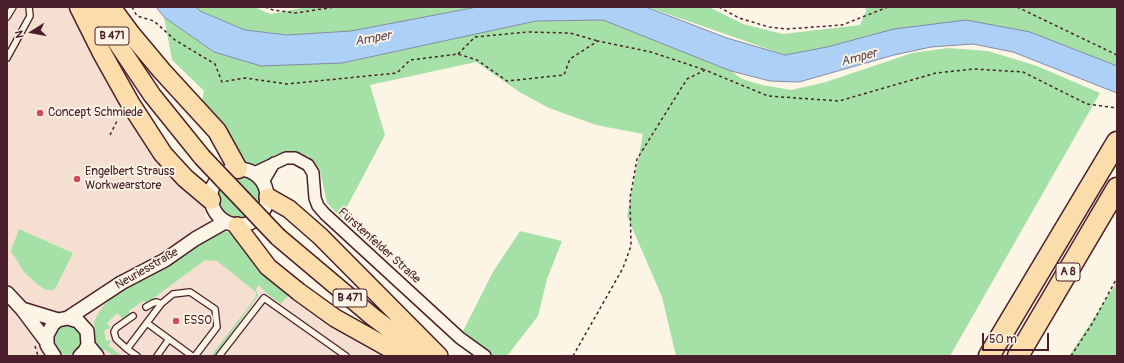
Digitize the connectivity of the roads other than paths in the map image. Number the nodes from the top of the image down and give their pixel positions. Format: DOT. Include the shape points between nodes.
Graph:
graph roads {
  1 [pos="13,7"];
  2 [pos="29,7"];
  3 [pos="79,7"];
  4 [pos="94,7"];
  5 [pos="111,7"];
  6 [pos="7,17"];
  7 [pos="7,58"];
  8 [pos="1117,142"];
  9 [pos="256,180"];
  10 [pos="1117,188"];
  11 [pos="213,206"];
  12 [pos="1117,211"];
  13 [pos="231,224"];
  14 [pos="195,239"];
  15 [pos="7,293"];
  16 [pos="98,298"];
  17 [pos="161,304"];
  18 [pos="146,307"];
  19 [pos="22,309"];
  20 [pos="133,316"];
  21 [pos="63,319"];
  22 [pos="147,323"];
  23 [pos="85,327"];
  24 [pos="169,339"];
  25 [pos="88,345"];
  26 [pos="127,349"];
  27 [pos="49,350"];
  28 [pos="80,356"];
  29 [pos="97,356"];
  30 [pos="137,356"];
  31 [pos="157,356"];
  32 [pos="193,356"];
  33 [pos="219,356"];
  34 [pos="346,356"];
  35 [pos="403,356"];
  36 [pos="425,356"];
  37 [pos="439,356"];
  38 [pos="485,356"];
  39 [pos="989,356"];
  40 [pos="1018,356"];
  41 [pos="1034,356"];
  1 -- 6 [label="lane"];
  2 -- 7 [label="lane" via="30,16"];
  3 -- 11 [label="highway" via="102,53 152,139"];
  4 -- 36 [label="main road, B 471, bridge" via="152,95 202,157 278,237 373,317"];
  5 -- 9 [label="highway"];
  8 -- 39 [label="highway, A 8"];
  9 -- 11 [label="street" via="221,175 212,191"];
  9 -- 13 [label="street" via="266,207 258,218 246,225"];
  9 -- 37 [label="main road" via="320,236"];
  9 -- 38 [label="street, Fürstenfelder Straße" via="274,163 286,158 295,158 308,165 313,172 315,198 325,214 455,333"];
  10 -- 40 [label="highway, A 8"];
  11 -- 13 [label="street"];
  11 -- 14 [label="street, Neuriesstraße"];
  12 -- 41 [label="highway"];
  13 -- 14 [label="street, Neuriesstraße"];
  13 -- 35 [label="main road" via="268,267 299,292 335,318"];
  14 -- 16 [label="street, Neuriesstraße" via="165,260"];
  15 -- 19 [label="street"];
  16 -- 21 [label="street, Neuriesstraße"];
  16 -- 23 [label="street"];
  17 -- 18 [label="lane" via="157,302"];
  17 -- 22 [label="lane"];
  17 -- 32 [label="lane" via="174,294 190,292 215,310 217,327"];
  19 -- 21 [label="street"];
  19 -- 27 [label="street"];
  20 -- 26 [label="lane" via="114,332 116,339"];
  21 -- 23 [label="street" via="78,321"];
  21 -- 27 [label="street" via="49,329"];
  22 -- 24 [label="lane"];
  22 -- 26 [label="lane"];
  23 -- 25 [label="street" via="89,338"];
  24 -- 31 [label="lane"];
  24 -- 32 [label="lane"];
  25 -- 28 [label="street"];
  25 -- 29 [label="street"];
  26 -- 30 [label="lane"];
  33 -- 34 [label="lane" via="264,298"];
}
